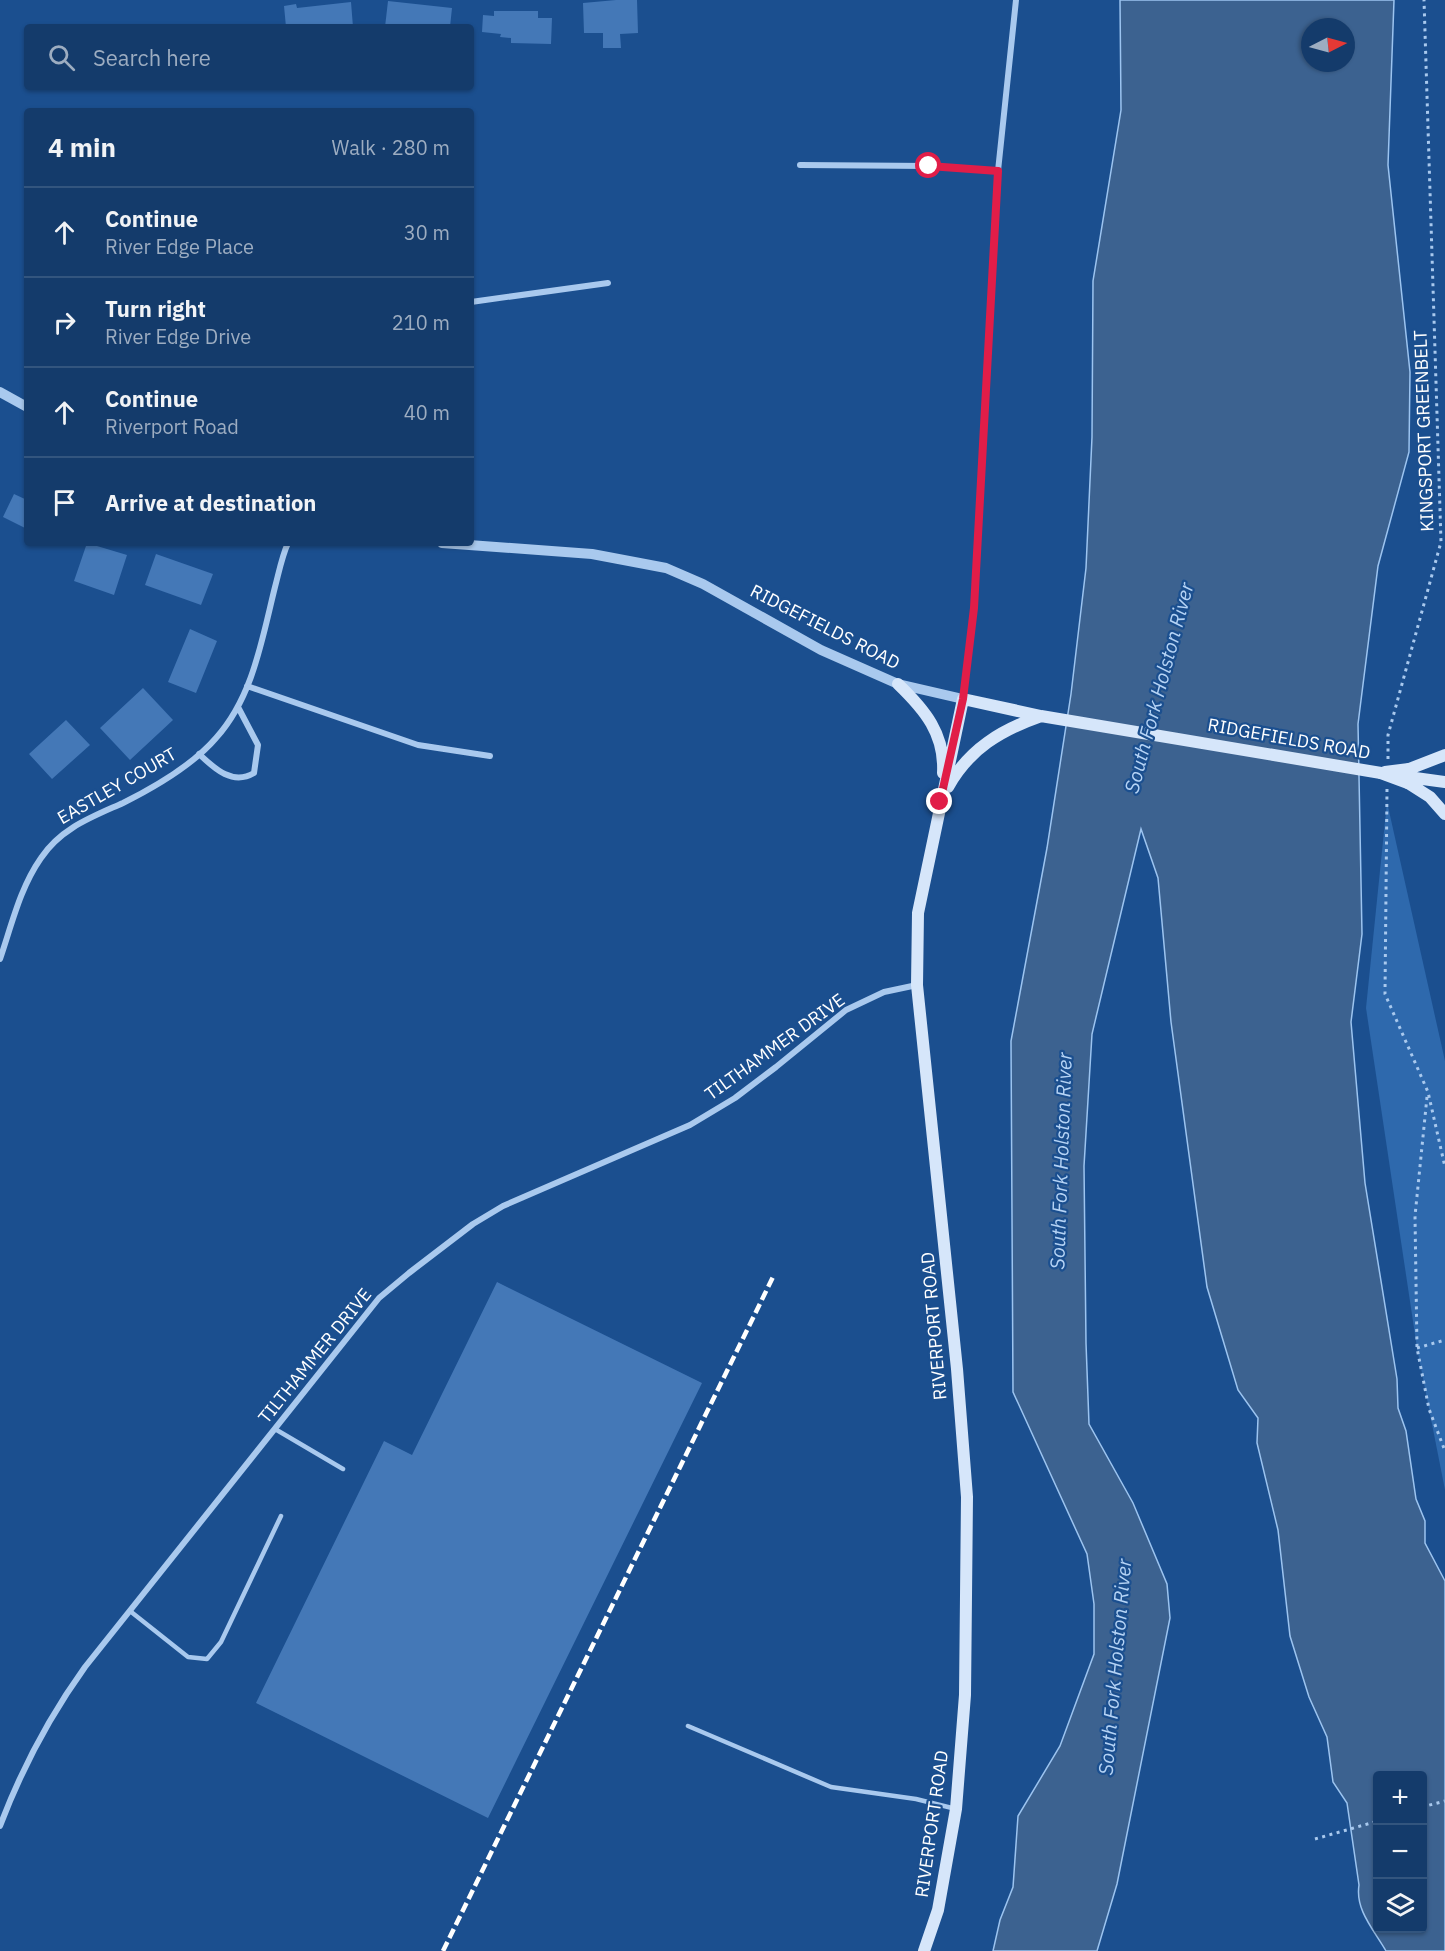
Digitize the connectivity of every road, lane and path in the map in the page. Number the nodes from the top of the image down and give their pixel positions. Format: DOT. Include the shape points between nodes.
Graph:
graph roads {
  1 [pos="1016,0"];
  2 [pos="1424,0"];
  3 [pos="800,165"];
  4 [pos="998,171"];
  5 [pos="608,283"];
  6 [pos="474,302"];
  7 [pos="0,392"];
  8 [pos="24,404"];
  9 [pos="474,545"];
  10 [pos="287,546"];
  11 [pos="898,684"];
  12 [pos="247,686"];
  13 [pos="963,699"];
  14 [pos="238,707"];
  15 [pos="1041,716"];
  16 [pos="199,754"];
  17 [pos="1445,755"];
  18 [pos="490,756"];
  19 [pos="1385,774"];
  20 [pos="1408,776"];
  21 [pos="1445,782"];
  22 [pos="940,802"];
  23 [pos="1445,814"];
  24 [pos="0,959"];
  25 [pos="917,985"];
  26 [pos="1428,1092"];
  27 [pos="1445,1167"];
  28 [pos="1445,1340"];
  29 [pos="1417,1348"];
  30 [pos="275,1429"];
  31 [pos="1445,1452"];
  32 [pos="343,1469"];
  33 [pos="281,1516"];
  34 [pos="130,1611"];
  35 [pos="688,1726"];
  36 [pos="1445,1801"];
  37 [pos="1427,1806"];
  38 [pos="956,1809"];
  39 [pos="1373,1822"];
  40 [pos="0,1826"];
  41 [pos="1315,1839"];
  42 [pos="924,1951"];
  1 -- 4 [label="street"];
  2 -- 19 [label="path, KINGSPORT GREENBELT" via="1442,542 1388,735"];
  3 -- 4 [label="street"];
  4 -- 13 [label="street" via="974,608"];
  5 -- 6 [label="street"];
  7 -- 8 [label="street"];
  9 -- 11 [label="street, RIDGEFIELDS ROAD" via="604,555 666,568 703,584 821,650"];
  10 -- 12 [label="street, EASTLEY COURT"];
  11 -- 13 [label="street, RIDGEFIELDS ROAD"];
  11 -- 22 [label="main road" via="922,707 940,741"];
  12 -- 14 [label="street, EASTLEY COURT"];
  12 -- 18 [label="street" via="418,745"];
  13 -- 15 [label="main road, RIDGEFIELDS ROAD"];
  13 -- 22 [label="main road, RIVERPORT ROAD"];
  14 -- 16 [label="street, EASTLEY COURT" via="215,740"];
  14 -- 16 [label="street" via="258,745 254,773 246,778 228,776"];
  15 -- 19 [label="main road, RIDGEFIELDS ROAD"];
  15 -- 22 [label="main road" via="989,740 968,758"];
  16 -- 24 [label="street, EASTLEY COURT" via="158,783 85,819 60,837 23,888"];
  17 -- 20 [label="main road"];
  19 -- 20 [label="main road, RIDGEFIELDS ROAD, bridge"];
  19 -- 26 [label="path, KINGSPORT GREENBELT" via="1385,994"];
  20 -- 21 [label="main road, RIDGEFIELDS ROAD"];
  20 -- 23 [label="main road"];
  22 -- 25 [label="main road, RIVERPORT ROAD" via="918,913"];
  25 -- 30 [label="street, TILTHAMMER DRIVE" via="884,992 846,1010 768,1073 690,1125 503,1206 473,1224 379,1298"];
  25 -- 38 [label="main road, RIVERPORT ROAD" via="967,1497 965,1695"];
  26 -- 27 [label="path, KINGSPORT GREENBELT"];
  26 -- 29 [label="path" via="1415,1216"];
  28 -- 29 [label="path"];
  29 -- 31 [label="path" via="1429,1409"];
  30 -- 32 [label="lane"];
  30 -- 34 [label="street, TILTHAMMER DRIVE"];
  33 -- 34 [label="lane" via="221,1642 207,1659 188,1657"];
  34 -- 40 [label="street, TILTHAMMER DRIVE" via="54,1710 21,1772"];
  35 -- 38 [label="lane" via="831,1787"];
  36 -- 37 [label="path"];
  38 -- 42 [label="main road, RIVERPORT ROAD" via="938,1910"];
  39 -- 41 [label="path"];
}
